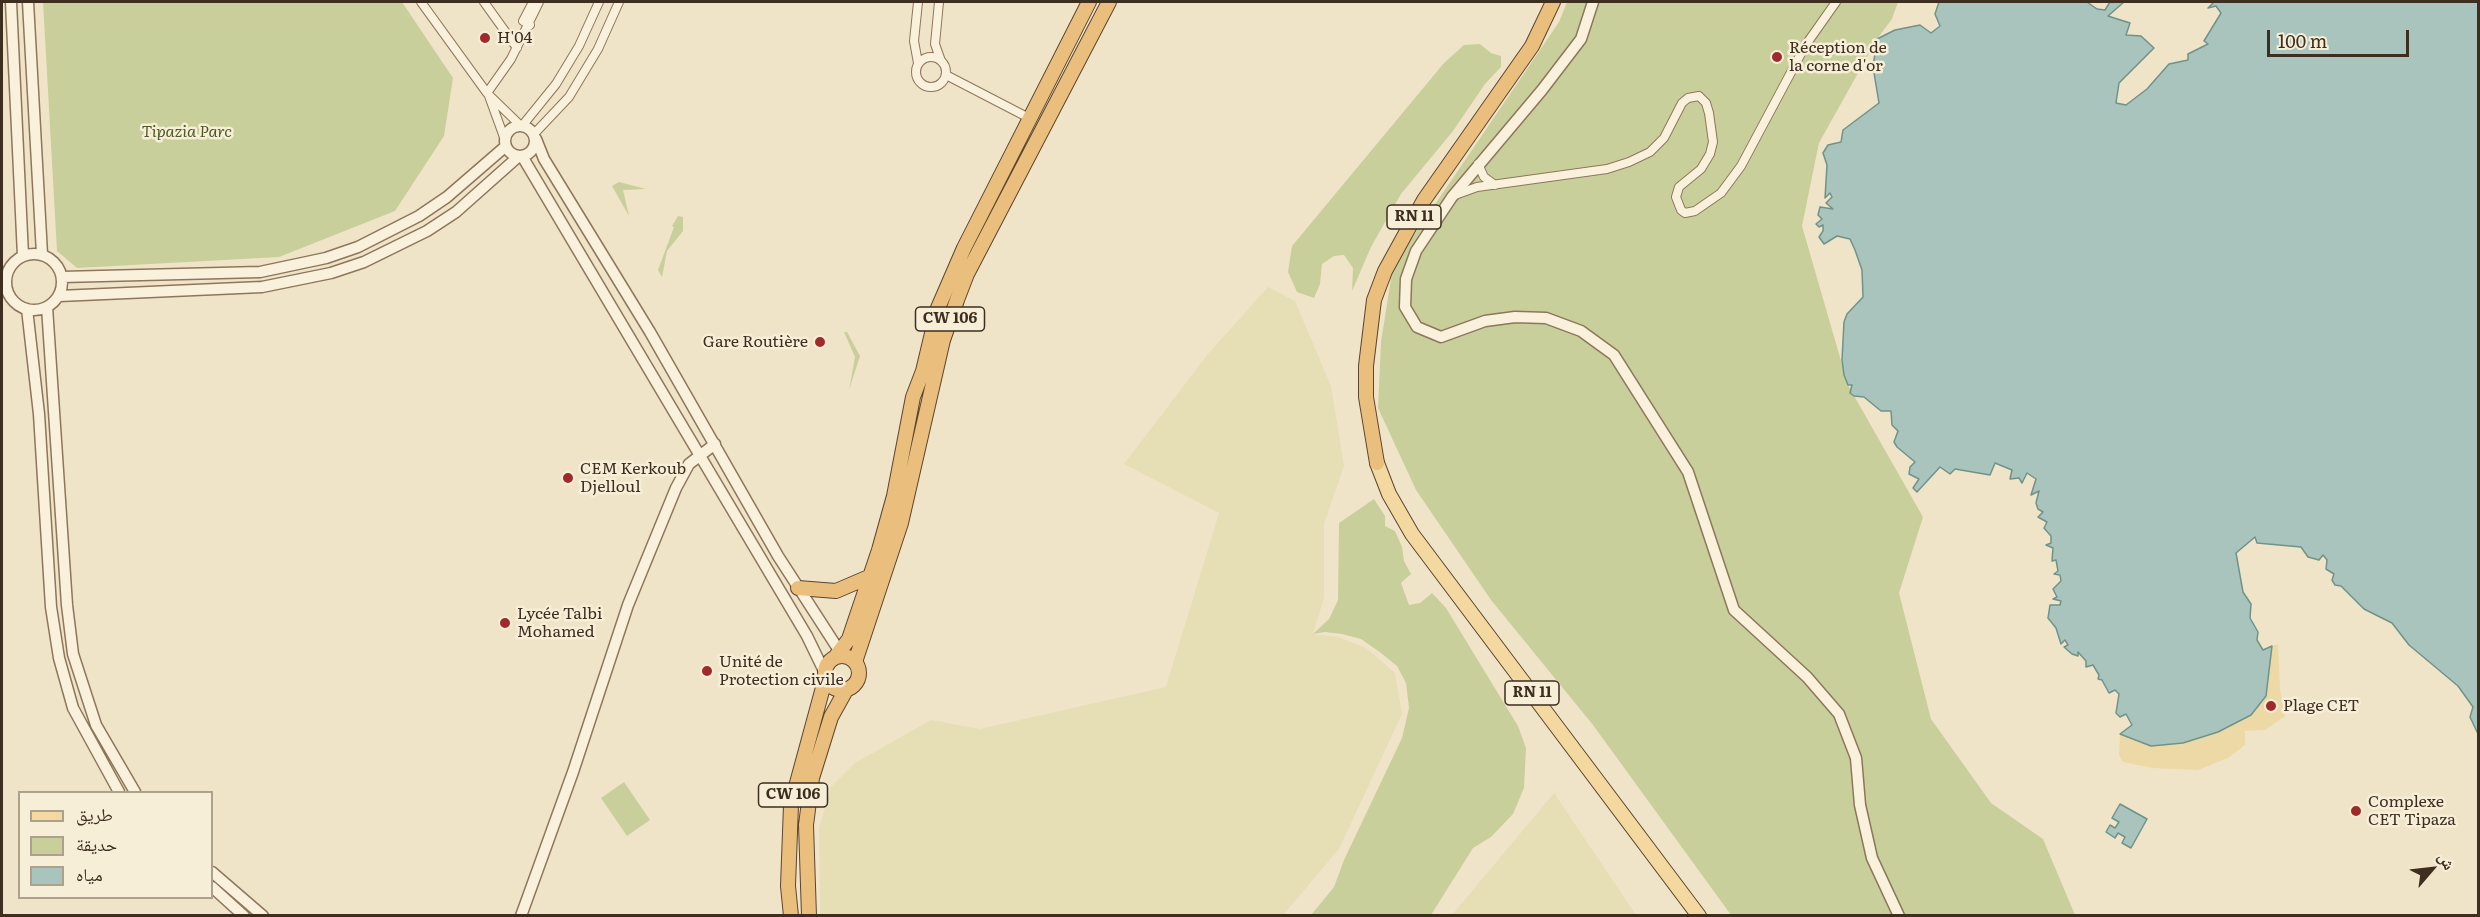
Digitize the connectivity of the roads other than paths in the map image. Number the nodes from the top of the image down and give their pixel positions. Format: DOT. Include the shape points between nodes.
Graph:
graph roads {
  1 [pos="11,2"];
  2 [pos="27,2"];
  3 [pos="421,2"];
  4 [pos="484,2"];
  5 [pos="533,2"];
  6 [pos="539,2"];
  7 [pos="599,2"];
  8 [pos="619,2"];
  9 [pos="918,2"];
  10 [pos="939,2"];
  11 [pos="1089,2"];
  12 [pos="1109,2"];
  13 [pos="1544,2"];
  14 [pos="1553,2"];
  15 [pos="1593,2"];
  16 [pos="1836,2"];
  17 [pos="530,25"];
  18 [pos="517,48"];
  19 [pos="941,61"];
  20 [pos="918,63"];
  21 [pos="946,75"];
  22 [pos="488,93"];
  23 [pos="1031,119"];
  24 [pos="521,126"];
  25 [pos="535,137"];
  26 [pos="506,143"];
  27 [pos="520,156"];
  28 [pos="1479,165"];
  29 [pos="1496,185"];
  30 [pos="1452,197"];
  31 [pos="42,254"];
  32 [pos="23,256"];
  33 [pos="62,277"];
  34 [pos="59,296"];
  35 [pos="47,307"];
  36 [pos="27,309"];
  37 [pos="715,444"];
  38 [pos="699,454"];
  39 [pos="1377,463"];
  40 [pos="871,576"];
  41 [pos="798,588"];
  42 [pos="840,655"];
  43 [pos="855,662"];
  44 [pos="825,675"];
  45 [pos="846,690"];
  46 [pos="118,791"];
  47 [pos="134,791"];
  48 [pos="213,873"];
  49 [pos="213,888"];
  50 [pos="244,915"];
  51 [pos="263,915"];
  52 [pos="521,915"];
  53 [pos="791,915"];
  54 [pos="809,915"];
  55 [pos="1699,915"];
  56 [pos="1899,915"];
  1 -- 32 [label="street"];
  2 -- 31 [label="street"];
  3 -- 22 [label="street"];
  4 -- 18 [label="street"];
  5 -- 17 [label="street" via="524,21"];
  6 -- 17 [label="street"];
  7 -- 24 [label="street" via="556,84"];
  8 -- 25 [label="street" via="598,49 569,97"];
  9 -- 20 [label="street" via="914,41"];
  10 -- 19 [label="street" via="935,44"];
  11 -- 23 [label="highway, CW 106"];
  12 -- 43 [label="highway, CW 106" via="957,300 943,340 902,523"];
  13 -- 39 [label="highway, RN 11" via="1514,59 1424,190 1381,268 1370,299 1361,359 1366,429"];
  14 -- 39 [label="highway, RN 11" via="1532,46 1424,200 1385,271 1374,300 1366,366 1366,397"];
  15 -- 28 [label="street" via="1581,39"];
  16 -- 29 [label="street" via="1804,46 1741,166 1721,193 1700,209 1685,213 1676,197 1679,187 1701,169 1713,142 1706,103 1699,96 1688,98 1664,138 1650,152 1629,162 1607,169"];
  17 -- 18 [label="street"];
  18 -- 22 [label="street"];
  19 -- 20 [label="street" via="932,57"];
  19 -- 21 [label="street"];
  20 -- 21 [label="street" via="917,77 927,87 941,83"];
  21 -- 23 [label="street"];
  22 -- 24 [label="street"];
  22 -- 26 [label="street"];
  23 -- 40 [label="highway, CW 106" via="964,248 938,308 913,397 890,513"];
  24 -- 25 [label="street"];
  24 -- 26 [label="street" via="509,131"];
  25 -- 27 [label="street" via="534,149"];
  25 -- 37 [label="street" via="544,159"];
  26 -- 27 [label="street" via="511,153"];
  26 -- 33 [label="street" via="447,197 419,216 358,247 326,258 260,272"];
  27 -- 34 [label="street" via="456,212 427,231 331,273 262,288"];
  27 -- 38 [label="street"];
  28 -- 29 [label="street" via="1484,177"];
  28 -- 30 [label="street"];
  29 -- 30 [label="street" via="1468,189"];
  30 -- 56 [label="street" via="1416,251 1406,279 1405,308 1417,327 1441,337 1485,321 1515,316 1546,318 1581,331 1614,355 1688,472 1734,610 1807,677 1839,714 1856,758 1860,805 1872,858"];
  31 -- 32 [label="street"];
  31 -- 33 [label="street" via="56,264"];
  32 -- 36 [label="street" via="10,267 6,284 12,300"];
  33 -- 34 [label="street"];
  34 -- 35 [label="street"];
  35 -- 36 [label="street"];
  35 -- 47 [label="street" via="73,654 96,725"];
  36 -- 46 [label="street" via="39,414 51,607 59,658 81,724"];
  37 -- 38 [label="street"];
  37 -- 41 [label="street"];
  38 -- 44 [label="street" via="807,636"];
  38 -- 52 [label="street" via="676,488 628,605"];
  39 -- 55 [label="main road, RN 11" via="1412,534"];
  40 -- 41 [label="highway" via="836,591"];
  40 -- 42 [label="highway, CW 106"];
  41 -- 42 [label="street"];
  42 -- 43 [label="highway"];
  42 -- 44 [label="highway" via="827,664"];
  43 -- 45 [label="highway" via="859,677"];
  44 -- 45 [label="highway" via="834,689"];
  44 -- 53 [label="highway, CW 106" via="791,805"];
  45 -- 54 [label="highway, CW 106" via="831,717 812,778 806,825"];
  48 -- 51 [label="street"];
  49 -- 50 [label="street"];
}
